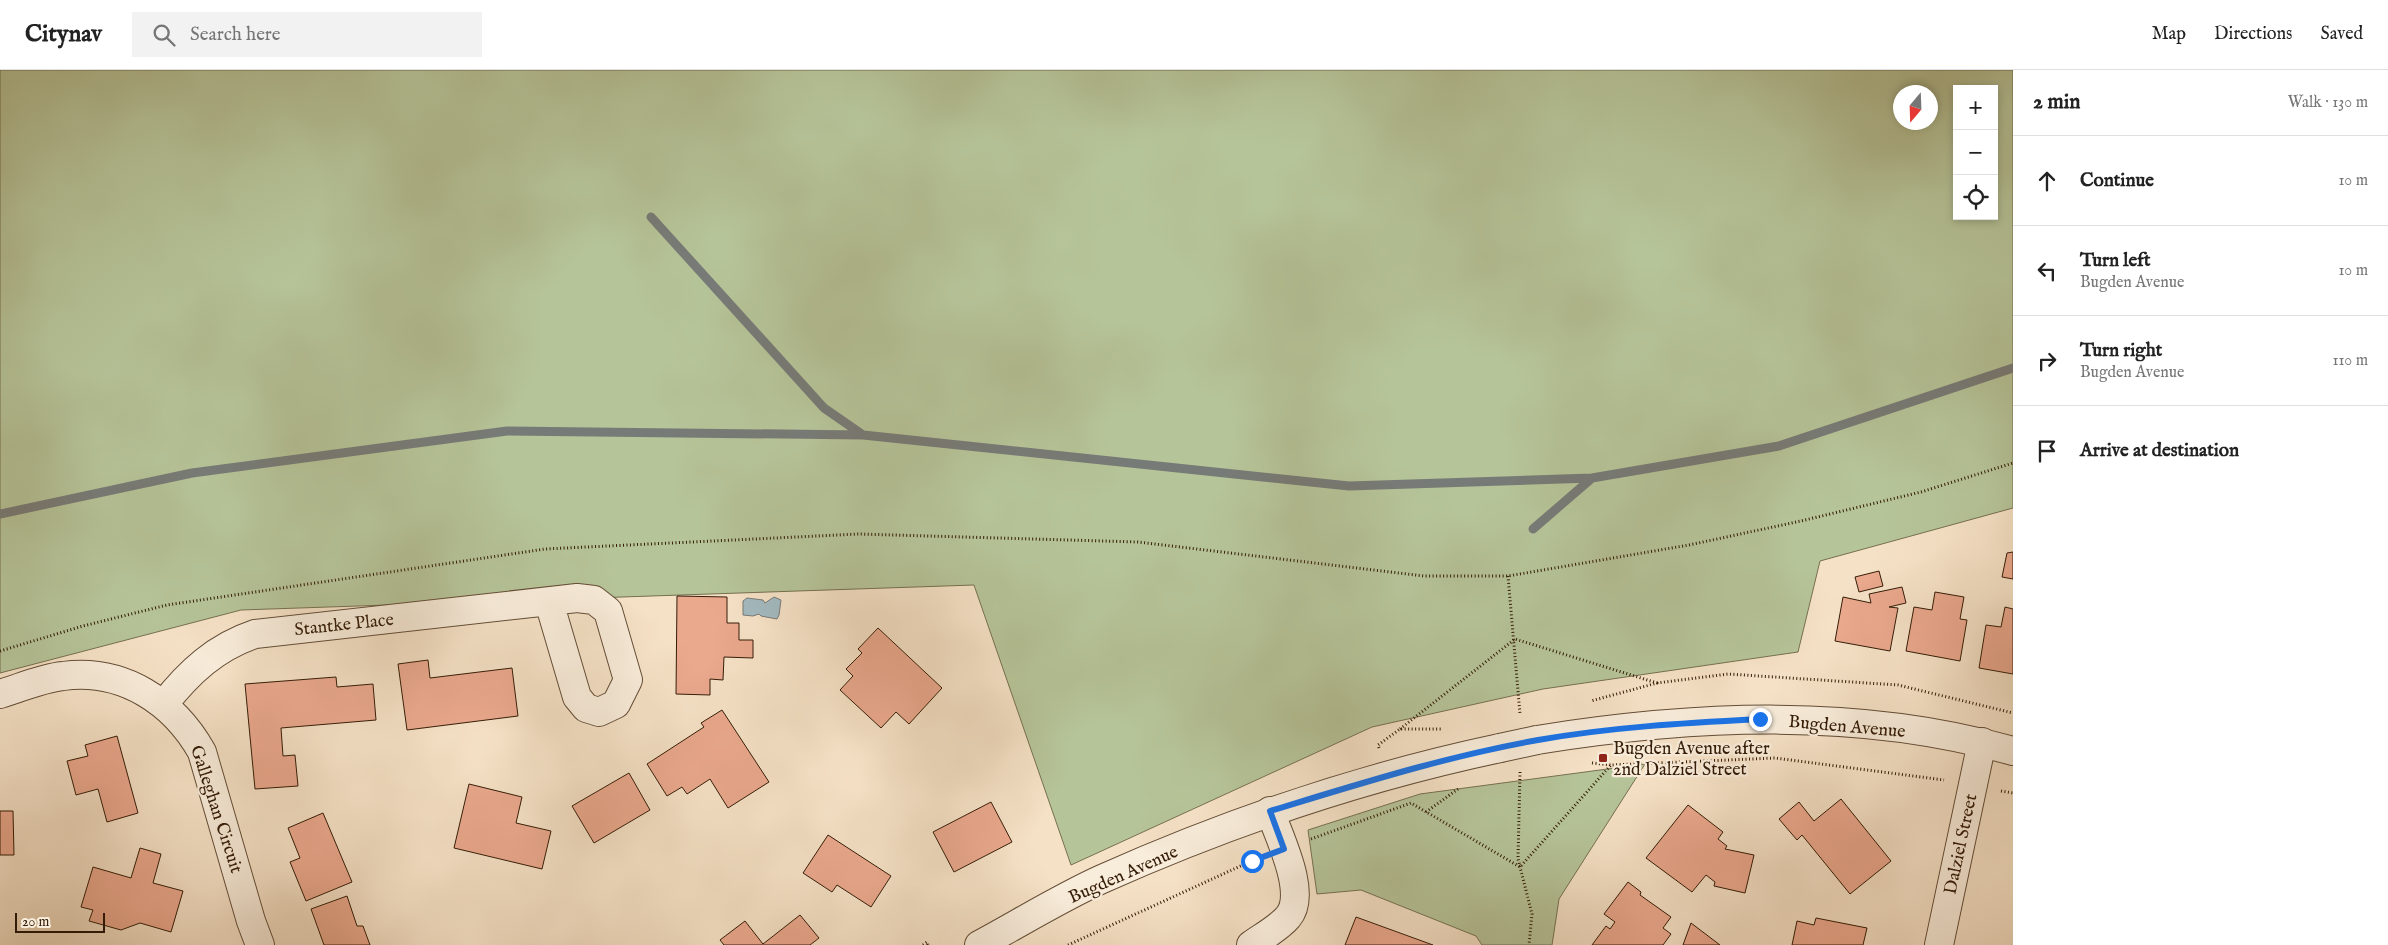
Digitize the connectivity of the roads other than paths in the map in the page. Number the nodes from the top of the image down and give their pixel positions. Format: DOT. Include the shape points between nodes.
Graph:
graph roads {
  1 [pos="549,602"];
  2 [pos="0,694"];
  3 [pos="164,704"];
  4 [pos="1982,742"];
  5 [pos="2013,751"];
  6 [pos="1270,811"];
  7 [pos="260,945"];
  8 [pos="979,945"];
  9 [pos="1251,945"];
  10 [pos="1939,945"];
  1 -- 3 [label="street, Stantke Place" via="255,634 207,658 179,684"];
  2 -- 3 [label="street, Galleghan Circuit" via="63,676 106,677 146,692"];
  3 -- 7 [label="street, Galleghan Circuit" via="192,734 202,752"];
  4 -- 5 [label="street, Bugden Avenue"];
  4 -- 6 [label="street, Bugden Avenue, bridge" via="1872,725 1760,719 1648,724 1500,748 1398,772"];
  4 -- 10 [label="street, Dalziel Street"];
  6 -- 8 [label="street, Bugden Avenue" via="1101,880"];
  6 -- 9 [label="street" via="1294,880 1296,902 1288,917"];
}
